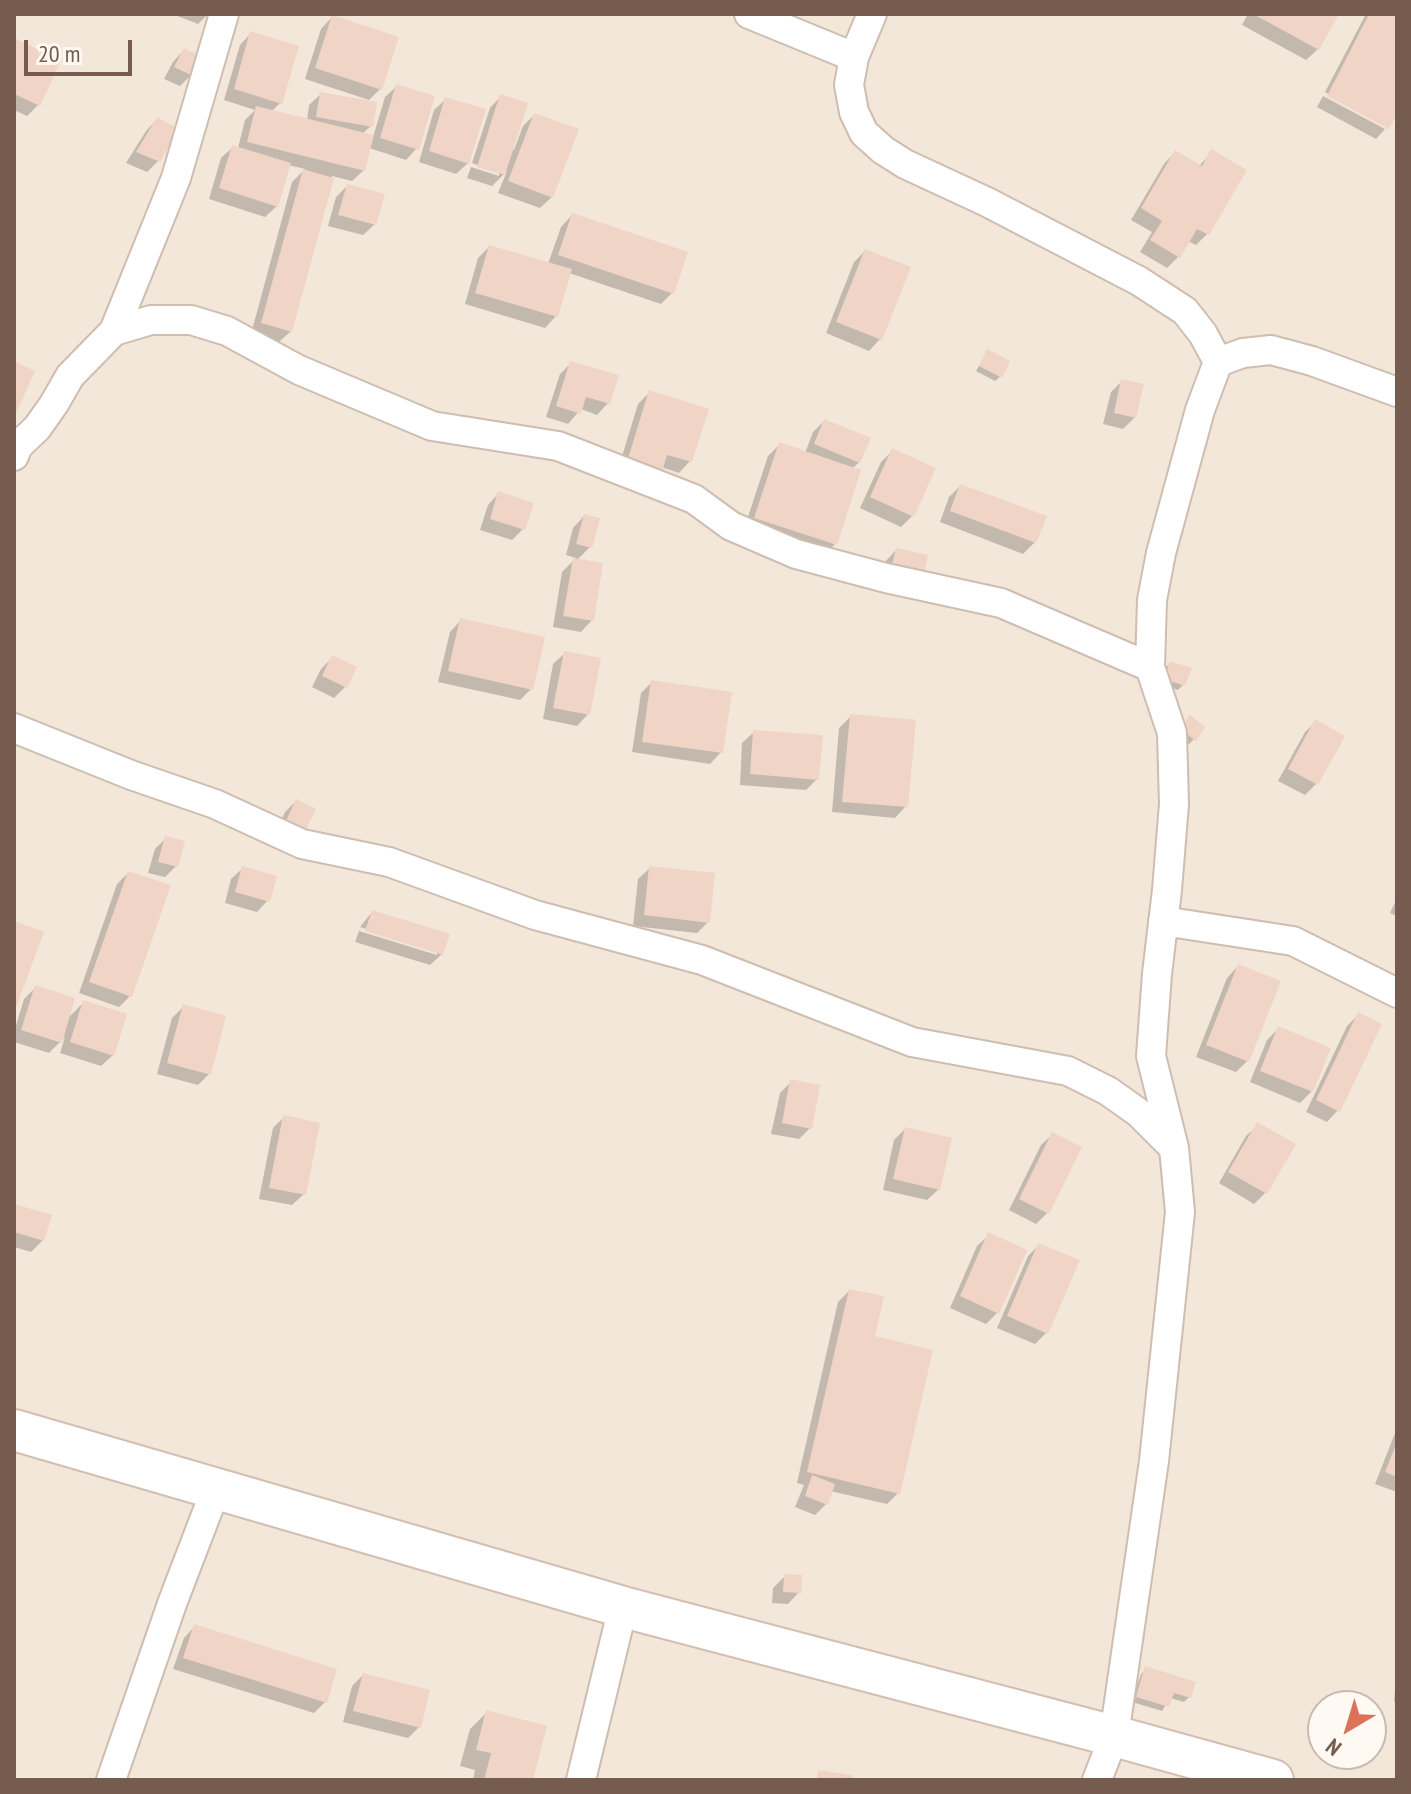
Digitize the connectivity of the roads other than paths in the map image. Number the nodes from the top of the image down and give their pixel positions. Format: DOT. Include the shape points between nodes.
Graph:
graph roads {
  1 [pos="224,14"];
  2 [pos="749,14"];
  3 [pos="872,14"];
  4 [pos="854,57"];
  5 [pos="114,331"];
  6 [pos="1218,362"];
  7 [pos="1397,392"];
  8 [pos="14,456"];
  9 [pos="1150,667"];
  10 [pos="14,728"];
  11 [pos="1163,921"];
  12 [pos="1397,993"];
  13 [pos="1174,1148"];
  14 [pos="14,1430"];
  15 [pos="216,1489"];
  16 [pos="623,1607"];
  17 [pos="1114,1736"];
  18 [pos="111,1780"];
  19 [pos="581,1780"];
  20 [pos="1097,1780"];
  21 [pos="1273,1780"];
  1 -- 5 [label="street" via="176,178"];
  2 -- 4 [label="street"];
  3 -- 4 [label="street"];
  4 -- 6 [label="street" via="849,85 854,112 864,133 883,150 1139,281 1185,311"];
  5 -- 8 [label="street" via="70,376"];
  5 -- 9 [label="street" via="151,320 191,320 227,331 299,370 432,426 558,446 694,499 731,526 796,554 1001,603"];
  6 -- 7 [label="street" via="1271,350"];
  6 -- 9 [label="street" via="1161,553 1152,600"];
  9 -- 11 [label="street" via="1172,733 1174,804"];
  10 -- 13 [label="street" via="215,804 302,844 389,862 535,915 702,960 912,1042 1068,1071 1139,1113"];
  11 -- 12 [label="street" via="1293,941"];
  11 -- 13 [label="street" via="1151,1056"];
  13 -- 17 [label="street" via="1180,1212 1173,1288"];
  14 -- 15 [label="main road"];
  15 -- 16 [label="main road"];
  15 -- 18 [label="street"];
  16 -- 17 [label="main road"];
  16 -- 19 [label="street"];
  17 -- 20 [label="street"];
  17 -- 21 [label="main road"];
}
